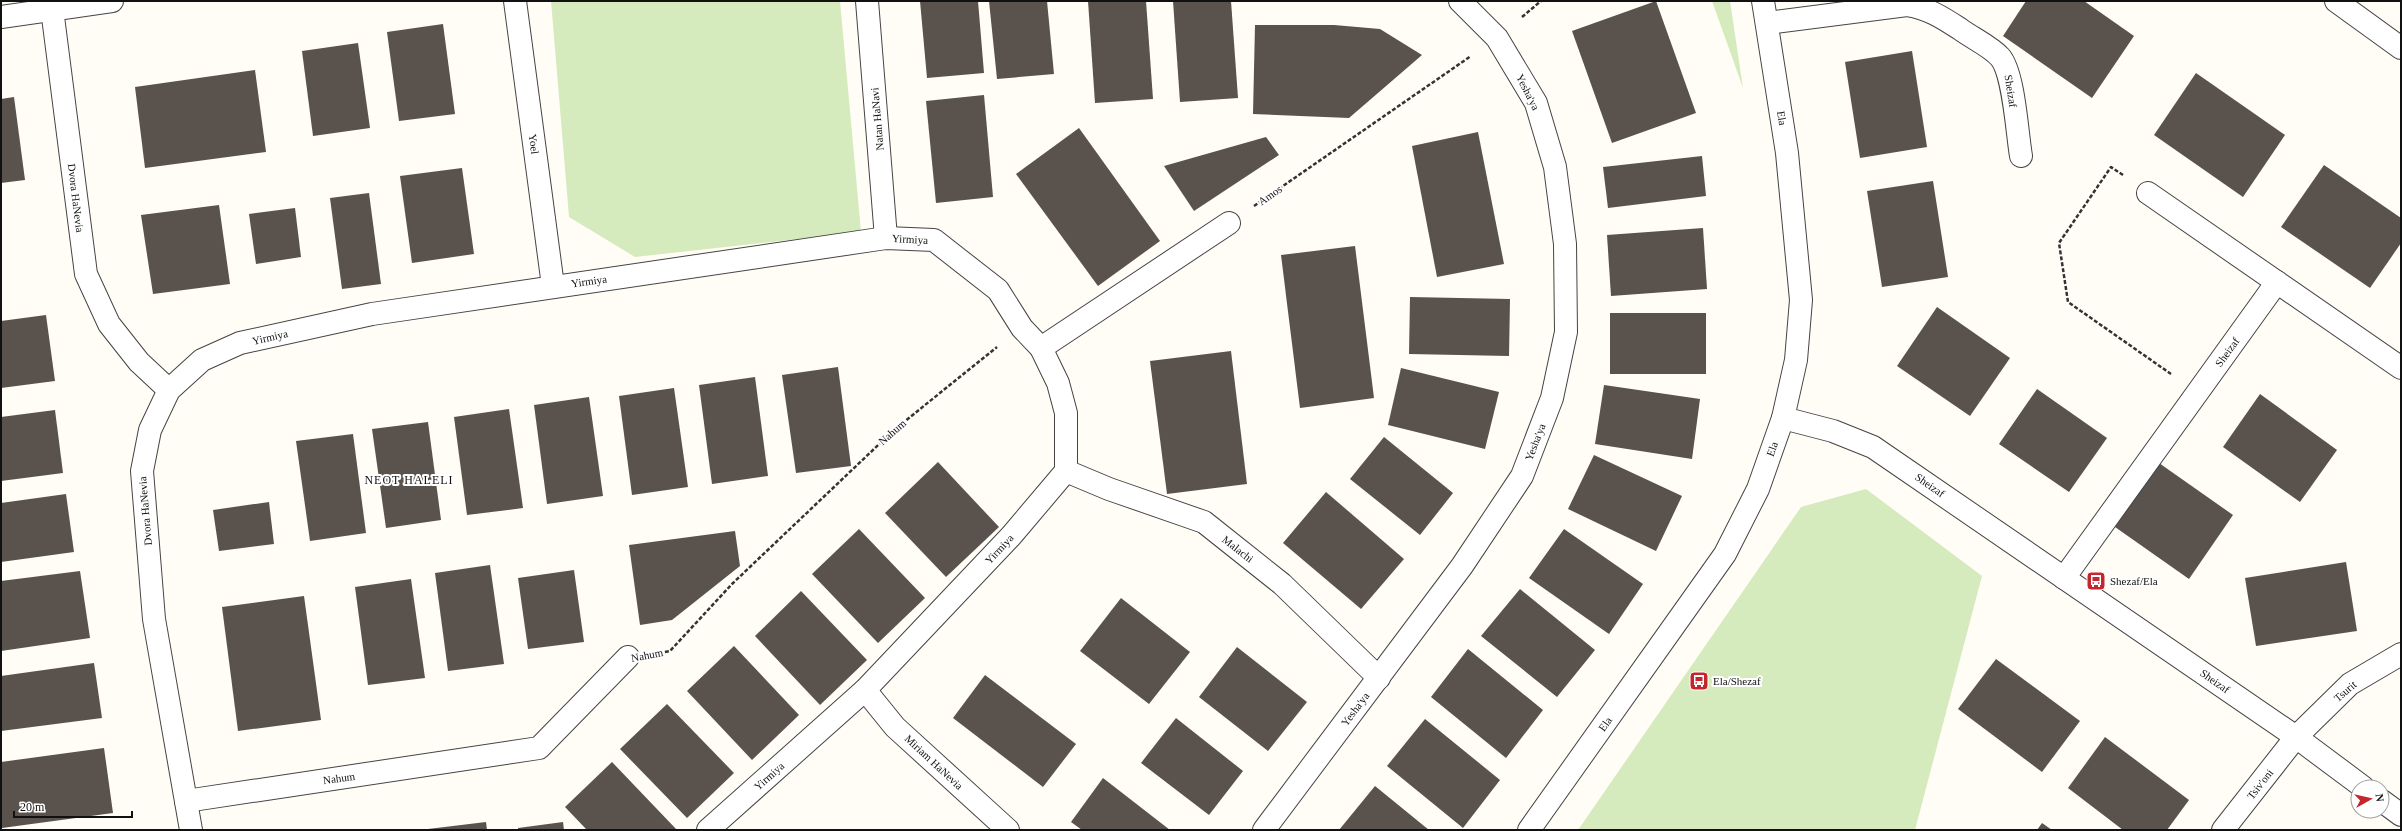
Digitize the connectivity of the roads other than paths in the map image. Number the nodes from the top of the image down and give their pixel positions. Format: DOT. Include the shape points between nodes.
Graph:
graph roads {
  1 [pos="112,1"];
  2 [pos="515,1"];
  3 [pos="867,1"];
  4 [pos="1460,1"];
  5 [pos="1763,1"];
  6 [pos="2336,1"];
  7 [pos="1941,8"];
  8 [pos="52,9"];
  9 [pos="1,17"];
  10 [pos="1767,23"];
  11 [pos="2401,48"];
  12 [pos="2021,156"];
  13 [pos="2148,193"];
  14 [pos="1229,223"];
  15 [pos="886,238"];
  16 [pos="2277,282"];
  17 [pos="553,286"];
  18 [pos="1041,348"];
  19 [pos="2401,368"];
  20 [pos="169,390"];
  21 [pos="1784,418"];
  22 [pos="1066,471"];
  23 [pos="2064,578"];
  24 [pos="2401,654"];
  25 [pos="628,657"];
  26 [pos="1378,678"];
  27 [pos="865,690"];
  28 [pos="2296,737"];
  29 [pos="2352,779"];
  30 [pos="186,801"];
  31 [pos="2390,807"];
  32 [pos="2401,815"];
  33 [pos="191,830"];
  34 [pos="708,830"];
  35 [pos="1008,830"];
  36 [pos="1264,830"];
  37 [pos="1529,830"];
  38 [pos="2223,830"];
  1 -- 8 [label="street"];
  2 -- 17 [label="street, Yoel"];
  3 -- 15 [label="street, Natan HaNavi"];
  4 -- 26 [label="street, Yesha'ya" via="1498,38 1536,103 1554,167 1565,244 1566,332 1552,398 1522,476 1462,566"];
  5 -- 10 [label="street, Ela"];
  6 -- 11 [label="street"];
  7 -- 10 [label="street, Sheizaf" via="1907,5"];
  7 -- 12 [label="street, Sheizaf" via="2004,63 2009,79"];
  8 -- 9 [label="street"];
  8 -- 20 [label="street, Dvora HaNevia" via="86,274 109,324 139,362"];
  10 -- 21 [label="street, Ela" via="1787,153 1801,300 1796,360"];
  13 -- 16 [label="street"];
  14 -- 18 [label="street"];
  15 -- 17 [label="street, Yirmiya"];
  15 -- 18 [label="street, Yirmiya" via="934,240 998,290 1022,328"];
  16 -- 19 [label="street"];
  16 -- 23 [label="street, Sheizaf"];
  17 -- 20 [label="street, Yirmiya" via="372,314 240,343 202,360"];
  18 -- 22 [label="street, Yirmiya" via="1058,383 1066,413"];
  20 -- 30 [label="street, Dvora HaNevia" via="150,430 142,471 154,619"];
  21 -- 23 [label="street, Sheizaf" via="1833,431 1873,447"];
  21 -- 37 [label="street, Ela" via="1758,489 1725,554"];
  22 -- 26 [label="street, Malachi" via="1204,522 1282,584"];
  22 -- 27 [label="street, Yirmiya" via="1011,536"];
  23 -- 28 [label="street, Sheizaf"];
  24 -- 28 [label="street, Tsurit" via="2350,684"];
  25 -- 30 [label="street, Nahum" via="539,748"];
  26 -- 36 [label="street, Yesha'ya"];
  27 -- 34 [label="street, Yirmiya"];
  27 -- 35 [label="street, Miriam HaNevia" via="895,726"];
  28 -- 29 [label="street, Sheizaf"];
  28 -- 38 [label="street, Tsiv'oni"];
  30 -- 33 [label="street, Dvora HaNevia"];
  31 -- 32 [label="street"];
}
